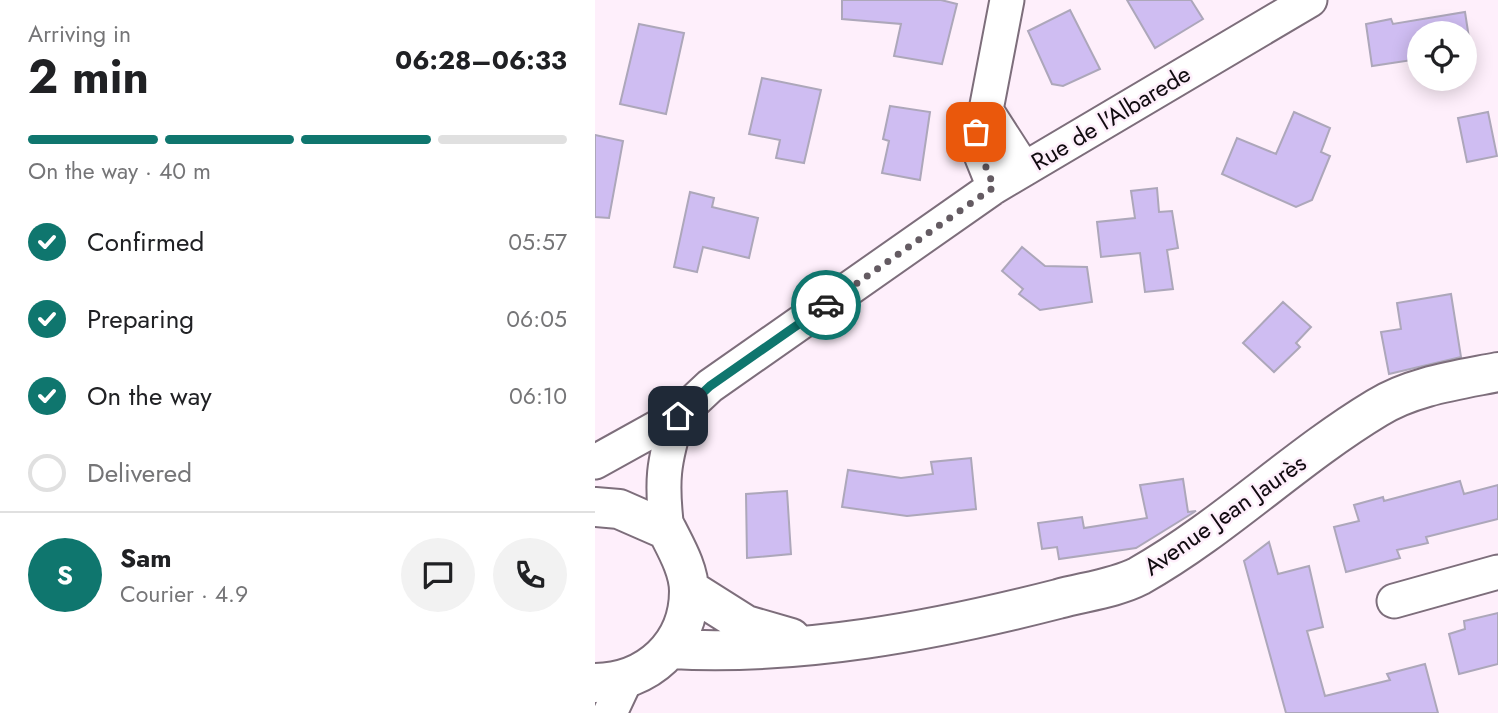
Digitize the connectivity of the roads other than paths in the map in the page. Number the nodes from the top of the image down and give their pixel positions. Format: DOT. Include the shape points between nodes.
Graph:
graph roads {
  1 [pos="1007,0"];
  2 [pos="1310,0"];
  3 [pos="986,110"];
  4 [pos="1024,169"];
  5 [pos="994,187"];
  6 [pos="1498,372"];
  7 [pos="678,416"];
  8 [pos="603,449"];
  9 [pos="662,487"];
  10 [pos="595,507"];
  11 [pos="667,530"];
  12 [pos="1498,572"];
  13 [pos="689,589"];
  14 [pos="1394,601"];
  15 [pos="813,644"];
  16 [pos="671,649"];
  17 [pos="611,681"];
  18 [pos="610,713"];
  1 -- 3 [label="street"];
  2 -- 4 [label="street, Rue de l'Albarede"];
  3 -- 4 [label="street"];
  3 -- 5 [label="street" via="976,132 977,145"];
  4 -- 5 [label="street, Rue de l'Albarede"];
  5 -- 7 [label="street, Rue de l'Albarede" via="710,386"];
  6 -- 15 [label="street, Avenue Jean Jaurès" via="1441,383 1378,407 1135,578 969,622"];
  7 -- 8 [label="street, Rue de l'Albarede"];
  7 -- 9 [label="street, Rue de l'Albarede" via="664,458"];
  8 -- 9 [label="street" via="649,463"];
  9 -- 11 [label="street, Rue de l'Albarede"];
  10 -- 11 [label="street" via="619,509"];
  11 -- 13 [label="street" via="682,559"];
  12 -- 14 [label="street"];
  13 -- 15 [label="street, Avenue Jean Jaurès" via="746,625"];
  13 -- 16 [label="street" via="685,623"];
  15 -- 16 [label="street, Avenue Jean Jaurès"];
  16 -- 17 [label="street" via="658,663"];
  17 -- 18 [label="street"];
}
